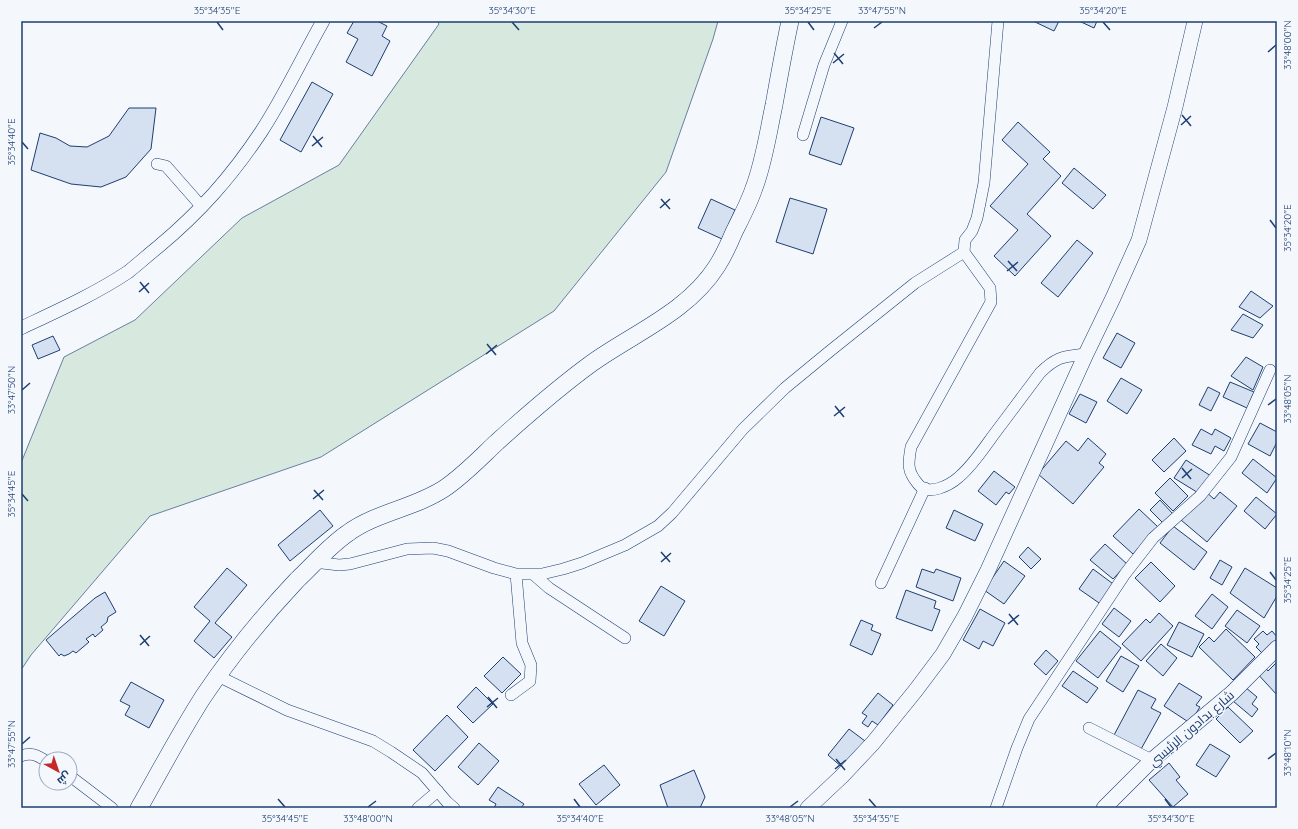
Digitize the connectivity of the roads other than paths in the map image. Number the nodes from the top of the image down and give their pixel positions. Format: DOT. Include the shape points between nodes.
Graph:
graph roads {
  1 [pos="323,21"];
  2 [pos="790,21"];
  3 [pos="842,21"];
  4 [pos="998,21"];
  5 [pos="1195,21"];
  6 [pos="803,135"];
  7 [pos="157,164"];
  8 [pos="202,207"];
  9 [pos="964,252"];
  10 [pos="21,328"];
  11 [pos="1086,354"];
  12 [pos="1270,370"];
  13 [pos="925,488"];
  14 [pos="314,562"];
  15 [pos="516,574"];
  16 [pos="533,574"];
  17 [pos="881,583"];
  18 [pos="625,638"];
  19 [pos="1277,648"];
  20 [pos="218,676"];
  21 [pos="511,695"];
  22 [pos="1089,728"];
  23 [pos="21,756"];
  24 [pos="38,756"];
  25 [pos="1152,760"];
  26 [pos="78,782"];
  27 [pos="438,792"];
  28 [pos="112,808"];
  29 [pos="139,808"];
  30 [pos="418,808"];
  31 [pos="454,808"];
  32 [pos="808,808"];
  33 [pos="996,808"];
  34 [pos="1104,808"];
  1 -- 8 [label="street" via="261,132 227,179"];
  2 -- 14 [label="main road" via="766,143 754,188 718,265 701,287 674,310 592,363 445,488 360,525"];
  3 -- 6 [label="street" via="824,65"];
  4 -- 9 [label="street" via="984,184 977,218 965,240"];
  5 -- 11 [label="main road" via="1175,107 1138,240"];
  7 -- 8 [label="street" via="166,166"];
  8 -- 10 [label="street" via="129,271"];
  9 -- 13 [label="street" via="990,288 991,302 911,448 908,463 910,474"];
  9 -- 16 [label="street" via="915,284 785,388 743,429 658,526 625,545 582,563 562,570"];
  11 -- 13 [label="street" via="1050,362 960,477 945,488"];
  11 -- 32 [label="main road" via="988,570 943,654 873,743"];
  12 -- 33 [label="street" via="1231,457 1200,496 1153,538 1125,574 1029,719"];
  13 -- 17 [label="street"];
  14 -- 15 [label="street" via="350,564 407,549 433,548"];
  14 -- 20 [label="main road"];
  15 -- 16 [label="street"];
  15 -- 21 [label="street" via="522,643 532,665 530,681"];
  16 -- 18 [label="street" via="549,588"];
  19 -- 25 [label="main road, شارع بدادون الرئيسي" via="1232,693"];
  20 -- 27 [label="street" via="287,710 373,741 422,773"];
  20 -- 29 [label="main road" via="187,722"];
  22 -- 25 [label="street"];
  23 -- 24 [label="street" via="29,753"];
  25 -- 34 [label="main road, شارع بدادون الرئيسي"];
  26 -- 28 [label="street"];
  27 -- 30 [label="street"];
  27 -- 31 [label="street"];
}
